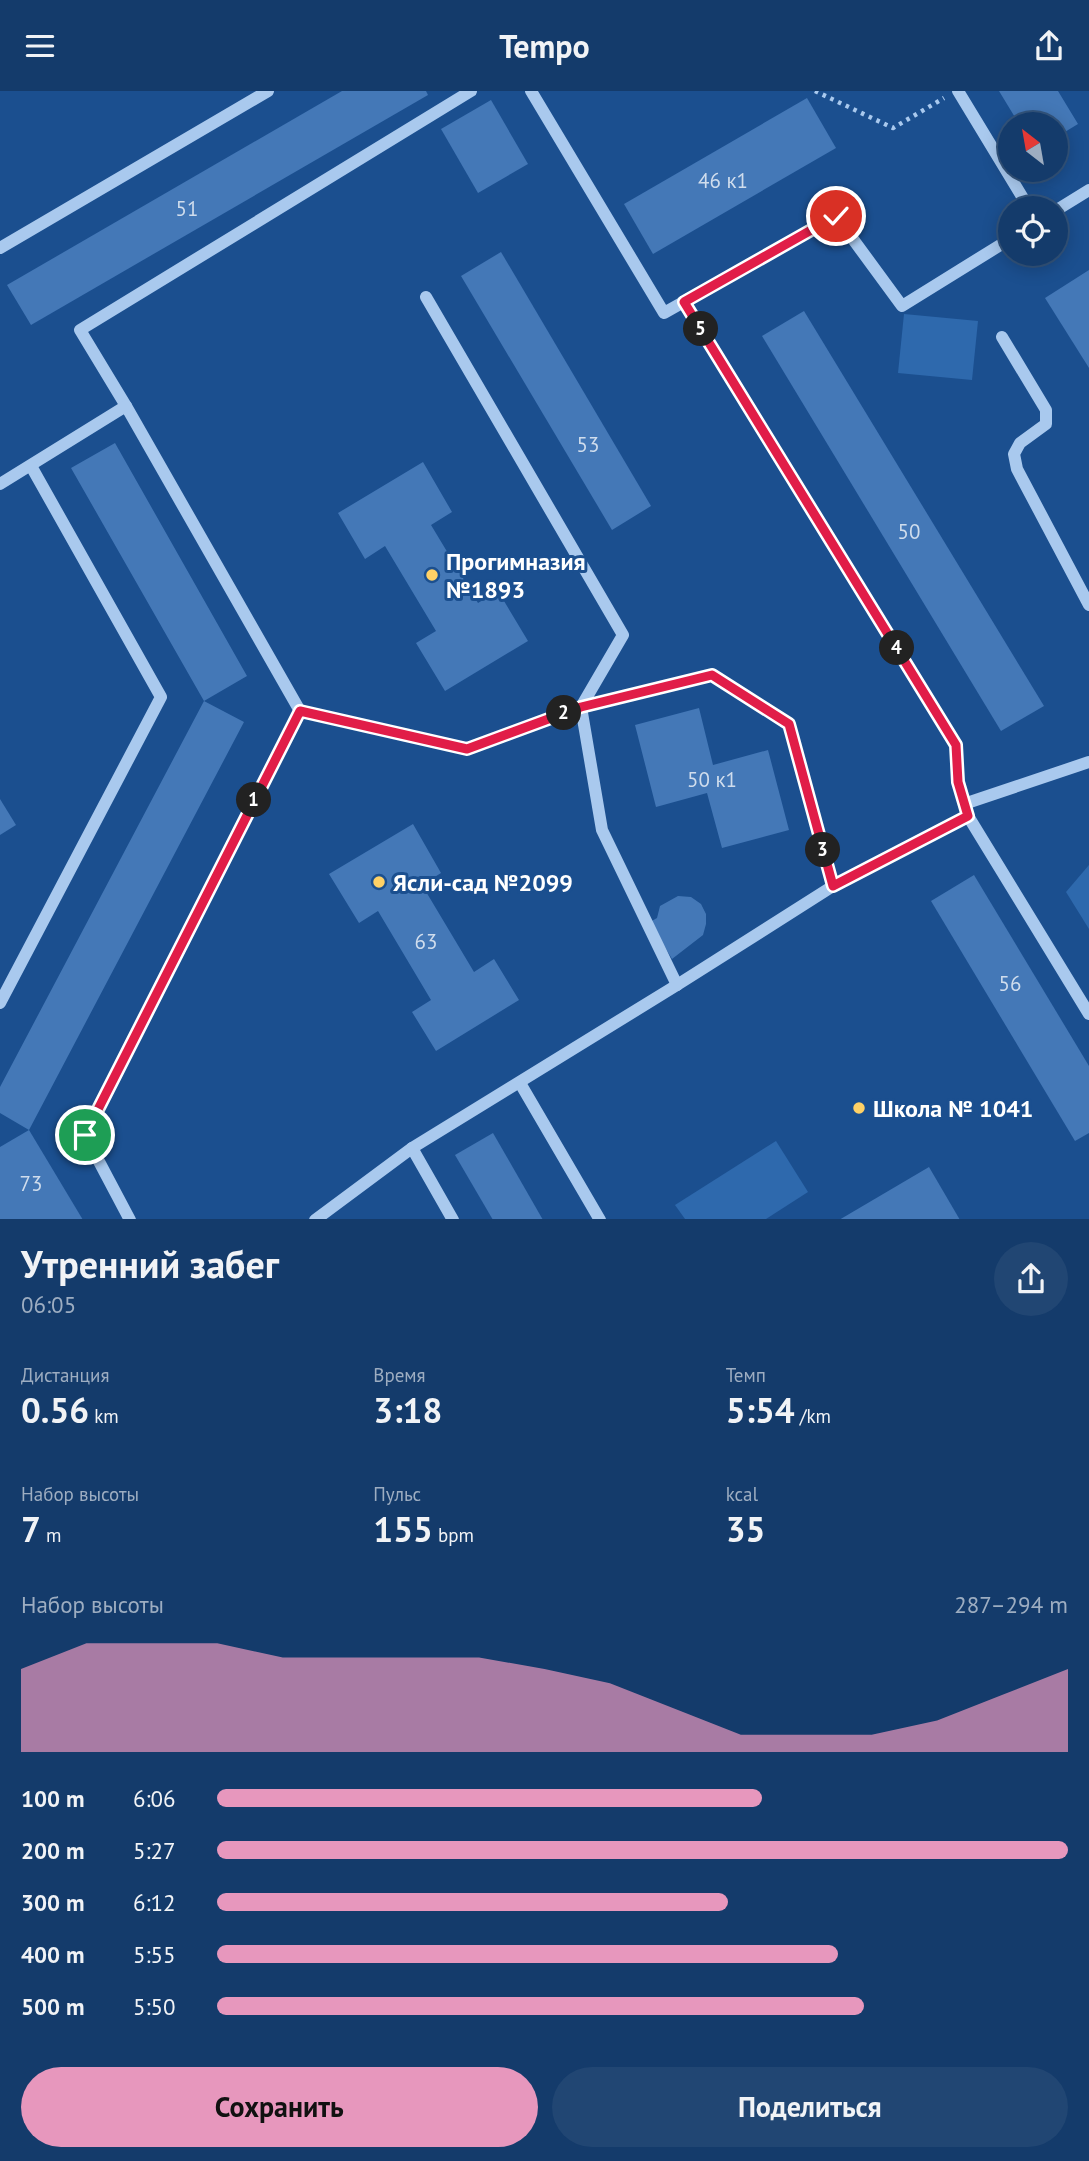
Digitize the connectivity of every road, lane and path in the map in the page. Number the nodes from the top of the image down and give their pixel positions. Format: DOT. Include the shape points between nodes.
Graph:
graph roads {
  1 [pos="268,91"];
  2 [pos="471,91"];
  3 [pos="531,91"];
  4 [pos="815,91"];
  5 [pos="958,91"];
  6 [pos="946,97"];
  7 [pos="1089,190"];
  8 [pos="1022,196"];
  9 [pos="1068,203"];
  10 [pos="998,246"];
  11 [pos="0,248"];
  12 [pos="426,297"];
  13 [pos="684,302"];
  14 [pos="1002,337"];
  15 [pos="126,406"];
  16 [pos="31,466"];
  17 [pos="0,484"];
  18 [pos="1089,605"];
  19 [pos="581,707"];
  20 [pos="300,711"];
  21 [pos="1089,762"];
  22 [pos="966,810"];
  23 [pos="833,886"];
  24 [pos="677,985"];
  25 [pos="0,1003"];
  26 [pos="1089,1014"];
  27 [pos="520,1083"];
  28 [pos="412,1148"];
  29 [pos="129,1219"];
  30 [pos="316,1219"];
  31 [pos="452,1219"];
  32 [pos="599,1219"];
  1 -- 11 [label="lane"];
  2 -- 15 [label="lane" via="79,330"];
  3 -- 13 [label="lane" via="664,313"];
  4 -- 6 [label="path" via="893,128"];
  5 -- 8 [label="lane"];
  7 -- 9 [label="lane"];
  10 -- 13 [label="lane" via="902,306 836,216"];
  12 -- 19 [label="lane" via="623,635"];
  13 -- 22 [label="lane" via="956,745 958,782"];
  14 -- 18 [label="lane" via="1046,410 1046,424 1020,443 1014,454 1017,469"];
  15 -- 16 [label="lane"];
  15 -- 20 [label="lane"];
  16 -- 17 [label="lane"];
  16 -- 25 [label="lane" via="161,697"];
  19 -- 20 [label="lane" via="467,749"];
  19 -- 23 [label="lane" via="712,675 789,724"];
  19 -- 24 [label="lane" via="601,830"];
  20 -- 29 [label="lane" via="85,1135"];
  21 -- 22 [label="lane"];
  22 -- 23 [label="lane"];
  22 -- 26 [label="lane"];
  23 -- 24 [label="lane"];
  24 -- 27 [label="lane"];
  27 -- 28 [label="lane"];
  27 -- 32 [label="lane"];
  28 -- 30 [label="lane"];
  28 -- 31 [label="lane"];
}
